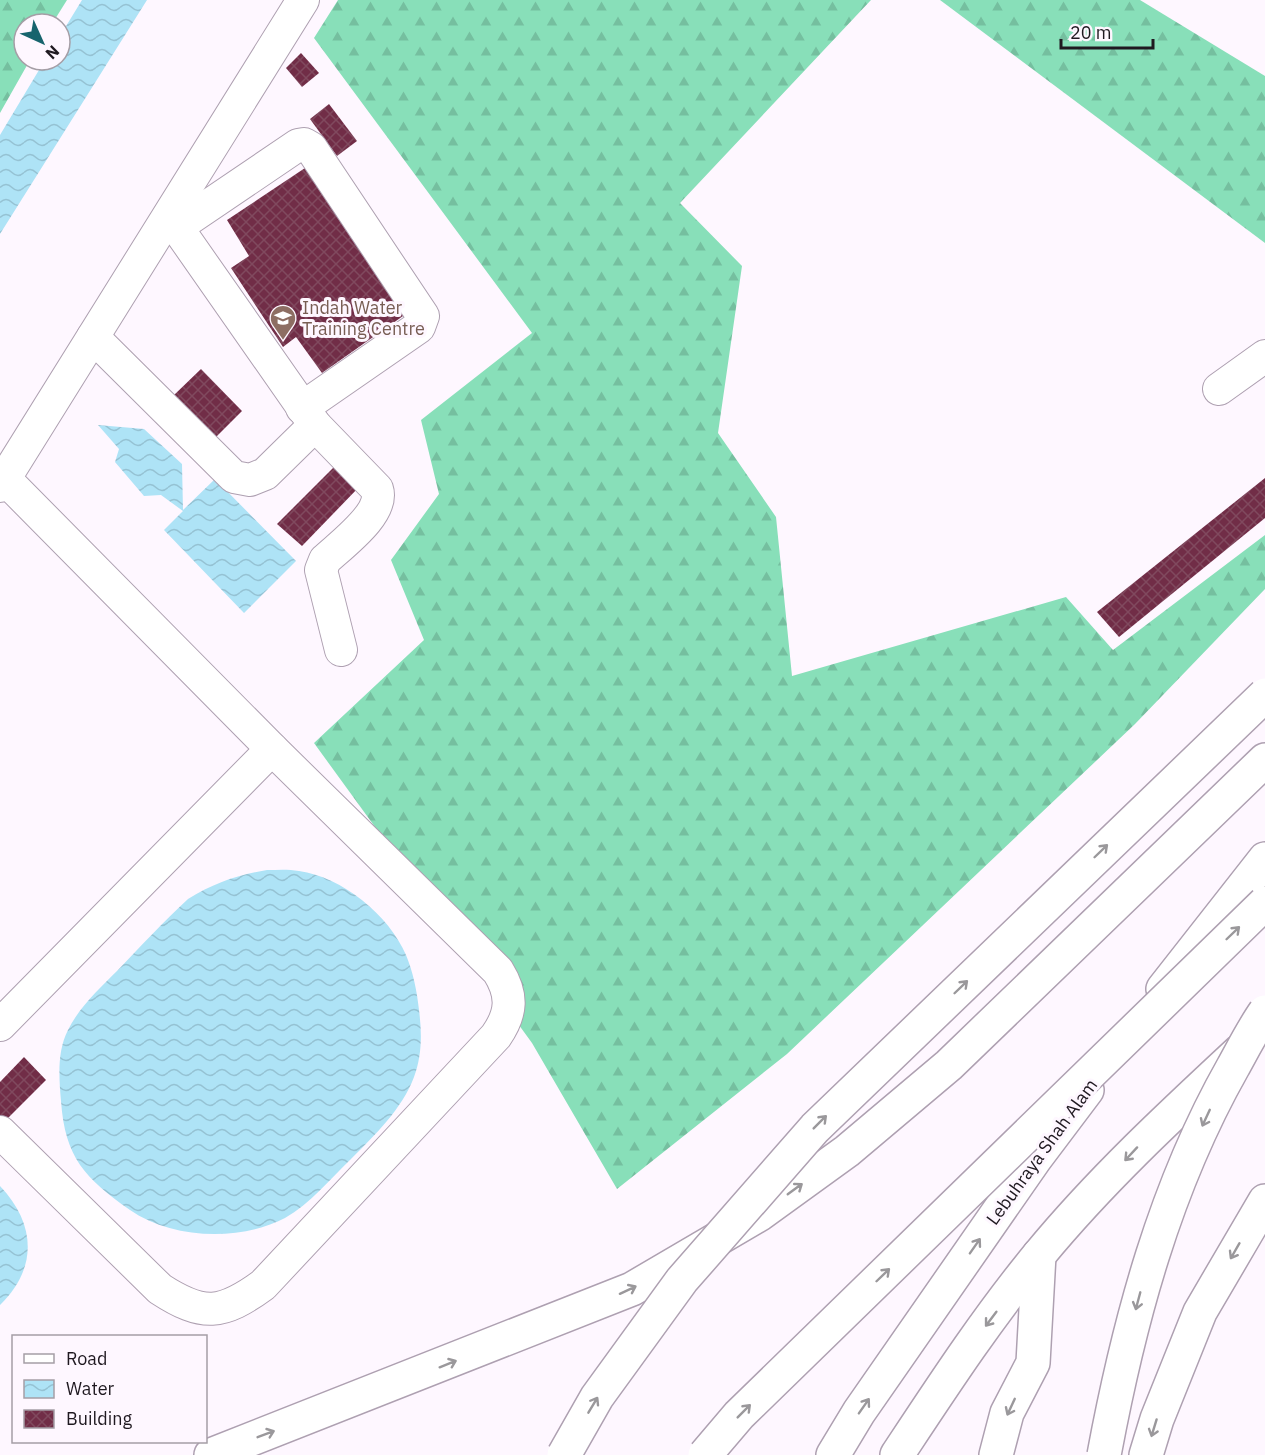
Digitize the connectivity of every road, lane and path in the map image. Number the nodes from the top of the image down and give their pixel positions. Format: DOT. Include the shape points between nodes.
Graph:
graph roads {
  1 [pos="303,0"];
  2 [pos="173,222"];
  3 [pos="93,337"];
  4 [pos="1265,356"];
  5 [pos="1219,389"];
  6 [pos="308,416"];
  7 [pos="2,483"];
  8 [pos="341,650"];
  9 [pos="1265,695"];
  10 [pos="272,749"];
  11 [pos="1265,760"];
  12 [pos="1265,859"];
  13 [pos="1265,903"];
  14 [pos="1265,1012"];
  15 [pos="0,1025"];
  16 [pos="1265,1027"];
  17 [pos="0,1132"];
  18 [pos="1265,1201"];
  19 [pos="1039,1255"];
  20 [pos="211,1455"];
  21 [pos="564,1455"];
  22 [pos="705,1455"];
  23 [pos="833,1455"];
  24 [pos="897,1455"];
  25 [pos="996,1455"];
  26 [pos="1104,1455"];
  27 [pos="1146,1455"];
  1 -- 2 [label="street"];
  2 -- 3 [label="street"];
  2 -- 6 [label="street"];
  2 -- 6 [label="street" via="298,145 311,148 423,316 419,327"];
  3 -- 6 [label="street" via="234,477 258,479"];
  3 -- 7 [label="street"];
  4 -- 5 [label="street"];
  6 -- 8 [label="street" via="380,496 374,512 325,560 321,570"];
  7 -- 10 [label="street"];
  21 -- 9 [label="highway, one-way, bridge" via="597,1397 682,1280 815,1128"];
  10 -- 15 [label="street"];
  10 -- 17 [label="street" via="498,971 508,987 506,1022 263,1285 222,1308 183,1304 160,1289"];
  20 -- 11 [label="highway, one-way" via="632,1289 760,1214 847,1151 949,1065"];
  23 -- 12 [label="highway, Lebuhraya Shah Alam, one-way" via="1035,1159"];
  22 -- 13 [label="highway, one-way, bridge" via="739,1415"];
  14 -- 26 [label="highway, one-way, bridge" via="1217,1096 1167,1211 1137,1298"];
  16 -- 19 [label="highway, one-way" via="1136,1148"];
  18 -- 27 [label="highway, one-way" via="1200,1312"];
  19 -- 24 [label="highway, one-way" via="965,1354"];
  19 -- 25 [label="highway, one-way" via="1033,1363 1007,1413"];
}
